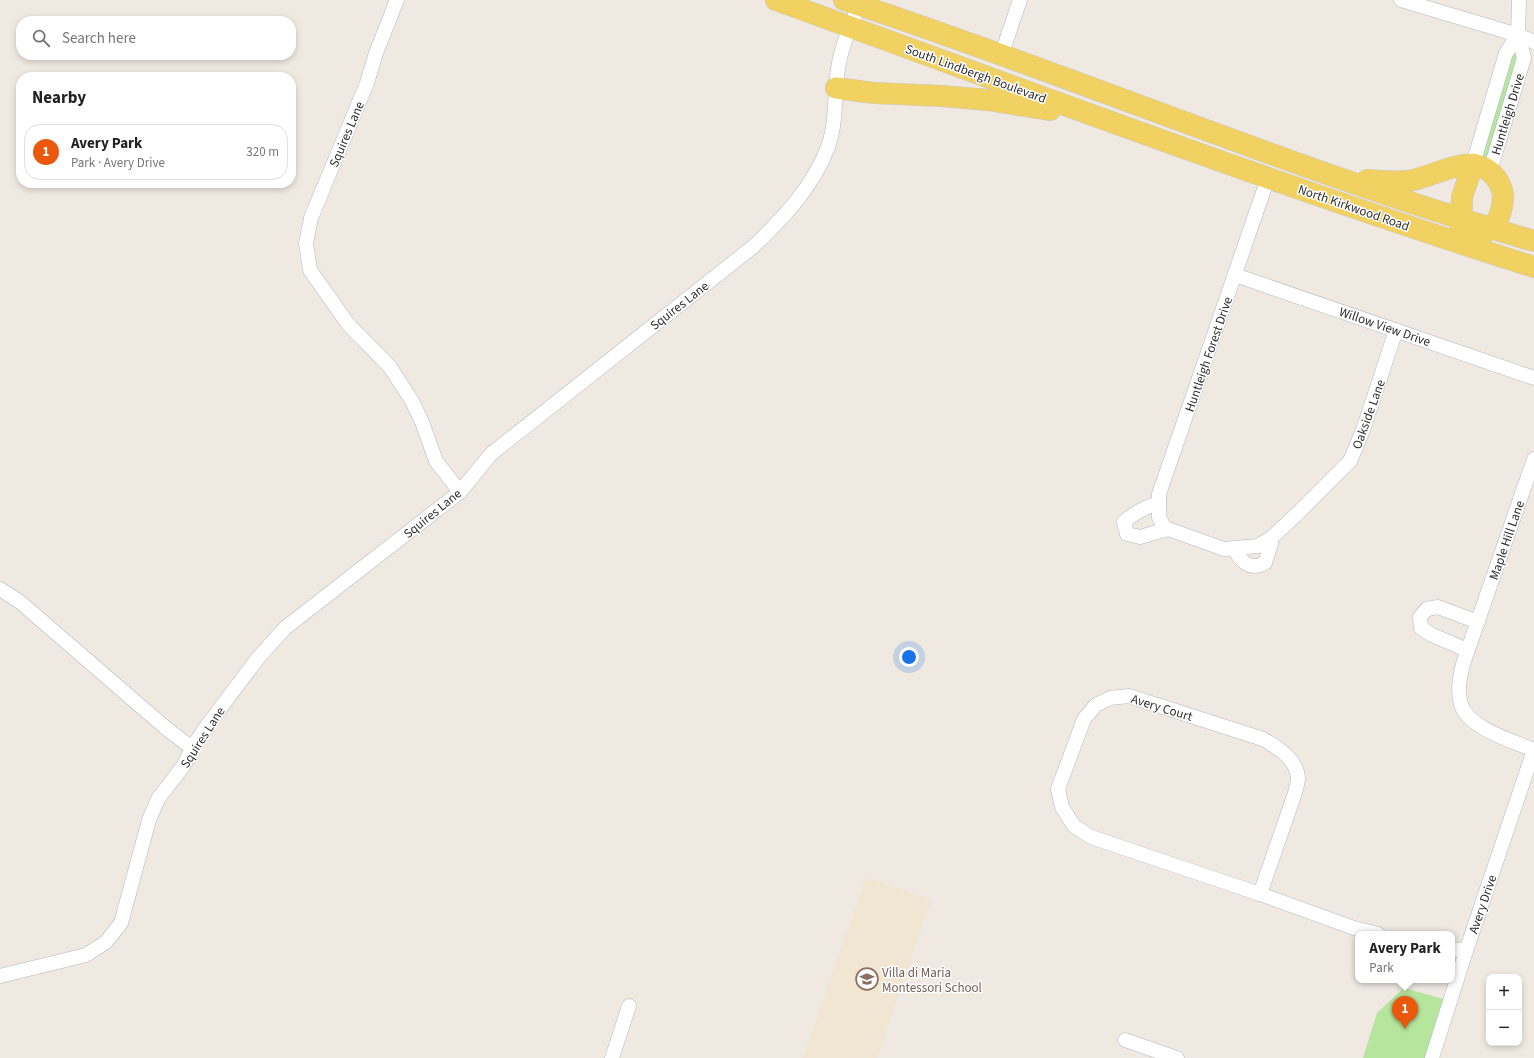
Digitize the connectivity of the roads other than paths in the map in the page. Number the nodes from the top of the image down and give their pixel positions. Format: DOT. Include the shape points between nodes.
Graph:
graph roads {
  1 [pos="397,0"];
  2 [pos="776,0"];
  3 [pos="1020,0"];
  4 [pos="1401,0"];
  5 [pos="1519,0"];
  6 [pos="851,2"];
  7 [pos="850,28"];
  8 [pos="1518,35"];
  9 [pos="1534,42"];
  10 [pos="1001,56"];
  11 [pos="836,88"];
  12 [pos="1100,118"];
  13 [pos="1184,122"];
  14 [pos="1176,145"];
  15 [pos="1482,167"];
  16 [pos="1268,178"];
  17 [pos="1340,178"];
  18 [pos="1461,219"];
  19 [pos="1491,228"];
  20 [pos="1534,241"];
  21 [pos="1463,244"];
  22 [pos="1534,267"];
  23 [pos="1235,275"];
  24 [pos="1396,330"];
  25 [pos="1534,378"];
  26 [pos="1534,459"];
  27 [pos="460,492"];
  28 [pos="1159,503"];
  29 [pos="1165,530"];
  30 [pos="1271,538"];
  31 [pos="1234,549"];
  32 [pos="0,589"];
  33 [pos="1478,622"];
  34 [pos="1467,650"];
  35 [pos="192,748"];
  36 [pos="1534,750"];
  37 [pos="1260,894"];
  38 [pos="1366,931"];
  39 [pos="1459,950"];
  40 [pos="1455,966"];
  41 [pos="0,976"];
  42 [pos="1451,983"];
  43 [pos="629,1006"];
  44 [pos="1125,1040"];
  45 [pos="612,1058"];
  46 [pos="1177,1058"];
  47 [pos="1432,1058"];
  1 -- 27 [label="street, Squires Lane" via="367,83 311,218 306,243 310,270 348,324 390,367 412,401 436,460"];
  2 -- 7 [label="main road, South Lindbergh Boulevard"];
  3 -- 10 [label="street"];
  4 -- 8 [label="street"];
  5 -- 8 [label="street, Huntleigh Drive"];
  6 -- 7 [label="street, Squires Lane"];
  6 -- 10 [label="main road, South Lindbergh Boulevard"];
  7 -- 11 [label="street, Squires Lane" via="838,67"];
  7 -- 12 [label="main road, South Lindbergh Boulevard"];
  8 -- 9 [label="street"];
  8 -- 15 [label="street, Huntleigh Drive" via="1506,53"];
  8 -- 15 [label="street, Huntleigh Drive" via="1524,58"];
  10 -- 13 [label="main road, South Lindbergh Boulevard"];
  11 -- 12 [label="main road" via="988,100"];
  11 -- 27 [label="street, Squires Lane" via="836,105 828,146 818,170 802,195 780,221 754,246 491,454"];
  12 -- 14 [label="main road, South Lindbergh Boulevard"];
  13 -- 17 [label="main road, North Kirkwood Road"];
  14 -- 16 [label="main road, North Kirkwood Road"];
  15 -- 17 [label="main road" via="1460,165 1412,180"];
  15 -- 18 [label="main road" via="1462,197"];
  15 -- 19 [label="main road" via="1497,178 1503,194 1499,218"];
  16 -- 21 [label="main road, North Kirkwood Road"];
  16 -- 23 [label="street, Huntleigh Forest Drive"];
  17 -- 18 [label="main road, North Kirkwood Road"];
  18 -- 19 [label="main road, North Kirkwood Road"];
  18 -- 21 [label="main road"];
  19 -- 20 [label="main road, North Kirkwood Road"];
  19 -- 21 [label="main road"];
  21 -- 22 [label="main road, North Kirkwood Road"];
  23 -- 24 [label="street, Willow View Drive"];
  23 -- 28 [label="street, Huntleigh Forest Drive" via="1159,494"];
  24 -- 25 [label="street, Willow View Drive"];
  24 -- 30 [label="street, Oakside Lane" via="1350,461"];
  26 -- 33 [label="street, Maple Hill Lane"];
  27 -- 35 [label="street, Squires Lane" via="285,628 258,658"];
  28 -- 29 [label="street, Huntleigh Forest Drive" via="1159,517"];
  28 -- 29 [label="street" via="1144,507 1124,522 1126,532 1140,537"];
  29 -- 31 [label="street, Oakside Lane" via="1224,549"];
  30 -- 31 [label="street, Oakside Lane" via="1258,546"];
  30 -- 31 [label="street" via="1265,563 1258,567 1242,562"];
  32 -- 35 [label="street" via="20,602"];
  33 -- 34 [label="street, Maple Hill Lane"];
  33 -- 34 [label="street" via="1438,607 1428,609 1420,618 1421,628"];
  34 -- 36 [label="street, Maple Hill Lane" via="1459,685 1461,705 1470,720"];
  35 -- 41 [label="street, Squires Lane" via="184,765 158,799 149,820 121,923 106,942 86,955"];
  36 -- 39 [label="street, Avery Drive"];
  37 -- 37 [label="street, Avery Court" via="1091,837 1074,826 1062,807 1058,789 1084,719 1096,705 1110,698 1129,696 1263,739 1281,750 1293,764 1298,777 1295,793"];
  37 -- 38 [label="street, Avery Court"];
  39 -- 40 [label="street, Avery Drive"];
  42 -- 47 [label="street, Avery Drive"];
  43 -- 45 [label="street"];
  44 -- 46 [label="street"];
}
